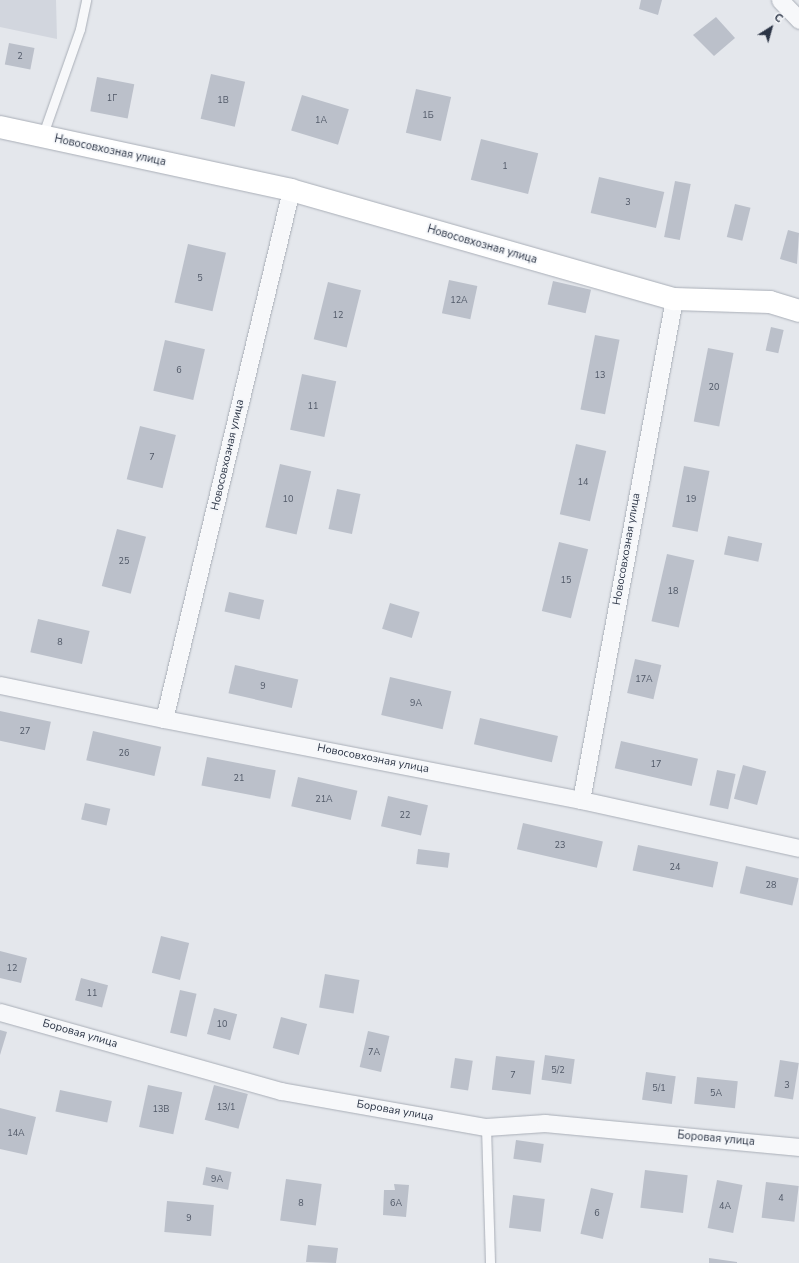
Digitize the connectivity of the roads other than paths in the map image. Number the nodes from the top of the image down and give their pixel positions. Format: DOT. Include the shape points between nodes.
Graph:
graph roads {
  1 [pos="86,0"];
  2 [pos="780,0"];
  3 [pos="799,20"];
  4 [pos="0,127"];
  5 [pos="42,137"];
  6 [pos="291,190"];
  7 [pos="674,299"];
  8 [pos="799,311"];
  9 [pos="0,684"];
  10 [pos="164,719"];
  11 [pos="581,800"];
  12 [pos="799,848"];
  13 [pos="0,1012"];
  14 [pos="486,1127"];
  15 [pos="799,1147"];
  16 [pos="490,1263"];
  1 -- 5 [label="lane" via="80,29"];
  2 -- 3 [label="street"];
  4 -- 5 [label="street, Новосовхозная улица"];
  5 -- 6 [label="street, Новосовхозная улица"];
  6 -- 7 [label="street, Новосовхозная улица"];
  6 -- 10 [label="street, Новосовхозная улица"];
  7 -- 8 [label="street, Новосовхозная улица" via="770,302"];
  7 -- 11 [label="street, Новосовхозная улица"];
  9 -- 10 [label="street, Новосовхозная улица"];
  10 -- 11 [label="street, Новосовхозная улица"];
  11 -- 12 [label="street, Новосовхозная улица"];
  13 -- 14 [label="street, Боровая улица" via="281,1091"];
  14 -- 15 [label="street, Боровая улица" via="545,1122"];
  14 -- 16 [label="lane"];
}
